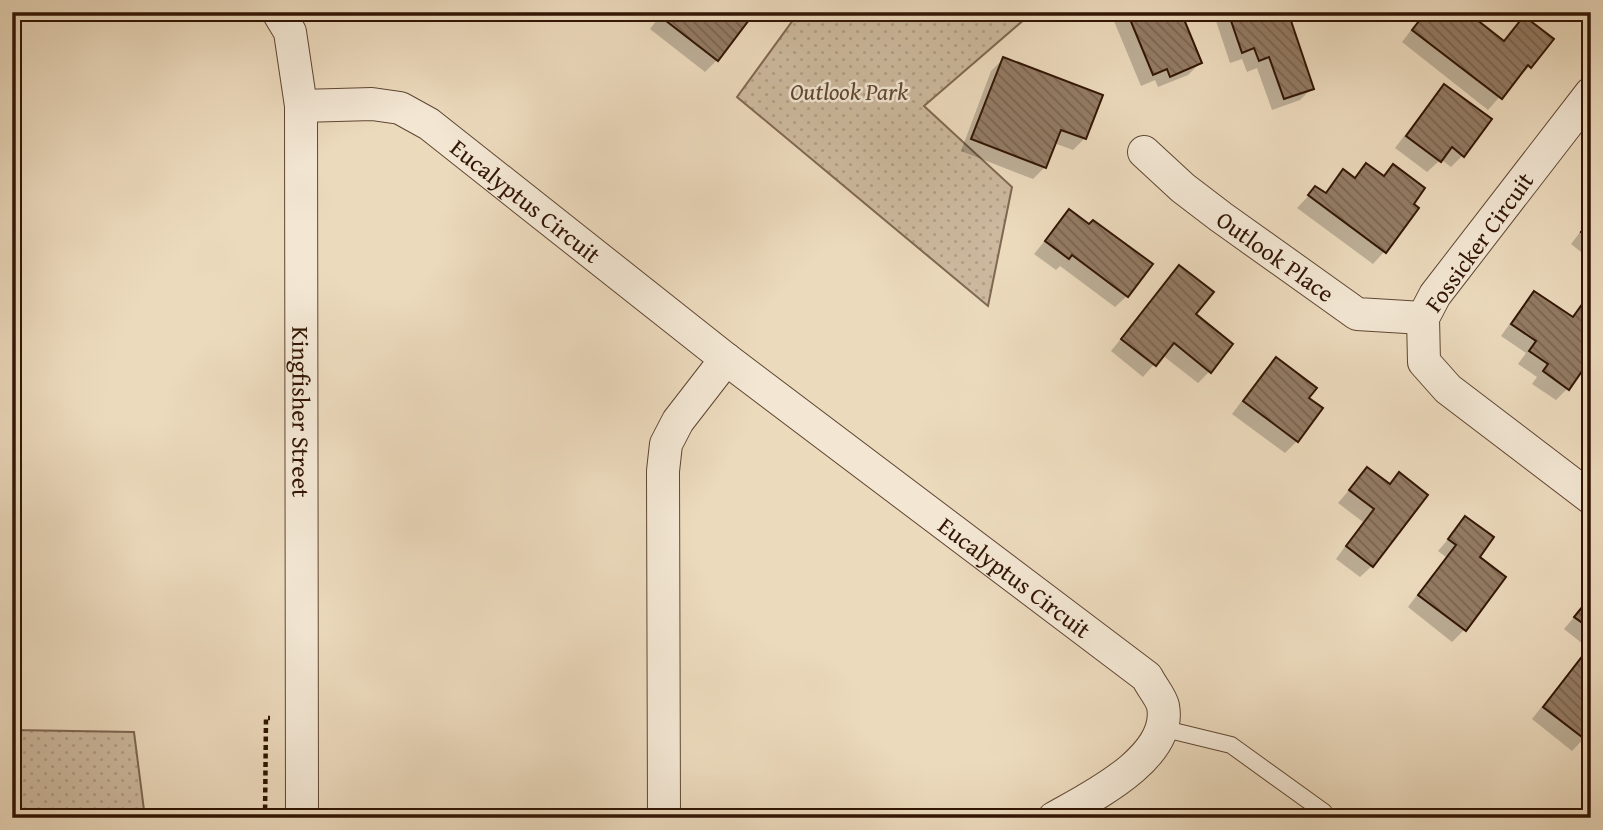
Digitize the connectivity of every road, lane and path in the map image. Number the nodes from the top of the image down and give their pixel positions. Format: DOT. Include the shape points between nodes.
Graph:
graph roads {
  1 [pos="278,12"];
  2 [pos="1591,93"];
  3 [pos="301,106"];
  4 [pos="1144,152"];
  5 [pos="1423,318"];
  6 [pos="726,359"];
  7 [pos="1591,498"];
  8 [pos="1161,728"];
  9 [pos="1324,812"];
  10 [pos="302,818"];
  11 [pos="664,818"];
  12 [pos="1054,818"];
  1 -- 3 [label="street, Kingfisher Street" via="290,32"];
  2 -- 5 [label="street, Fossicker Circuit" via="1435,295"];
  3 -- 6 [label="street, Eucalyptus Circuit" via="372,104 400,108 429,124"];
  3 -- 10 [label="street, Kingfisher Street"];
  4 -- 5 [label="street, Outlook Place" via="1221,217 1357,314"];
  5 -- 7 [label="street, Fossicker Circuit" via="1424,362 1448,389"];
  6 -- 8 [label="street, Eucalyptus Circuit" via="1147,677 1163,706"];
  6 -- 11 [label="street" via="666,444"];
  8 -- 9 [label="lane" via="1231,745"];
  8 -- 12 [label="street" via="1146,756 1113,784"];
}
